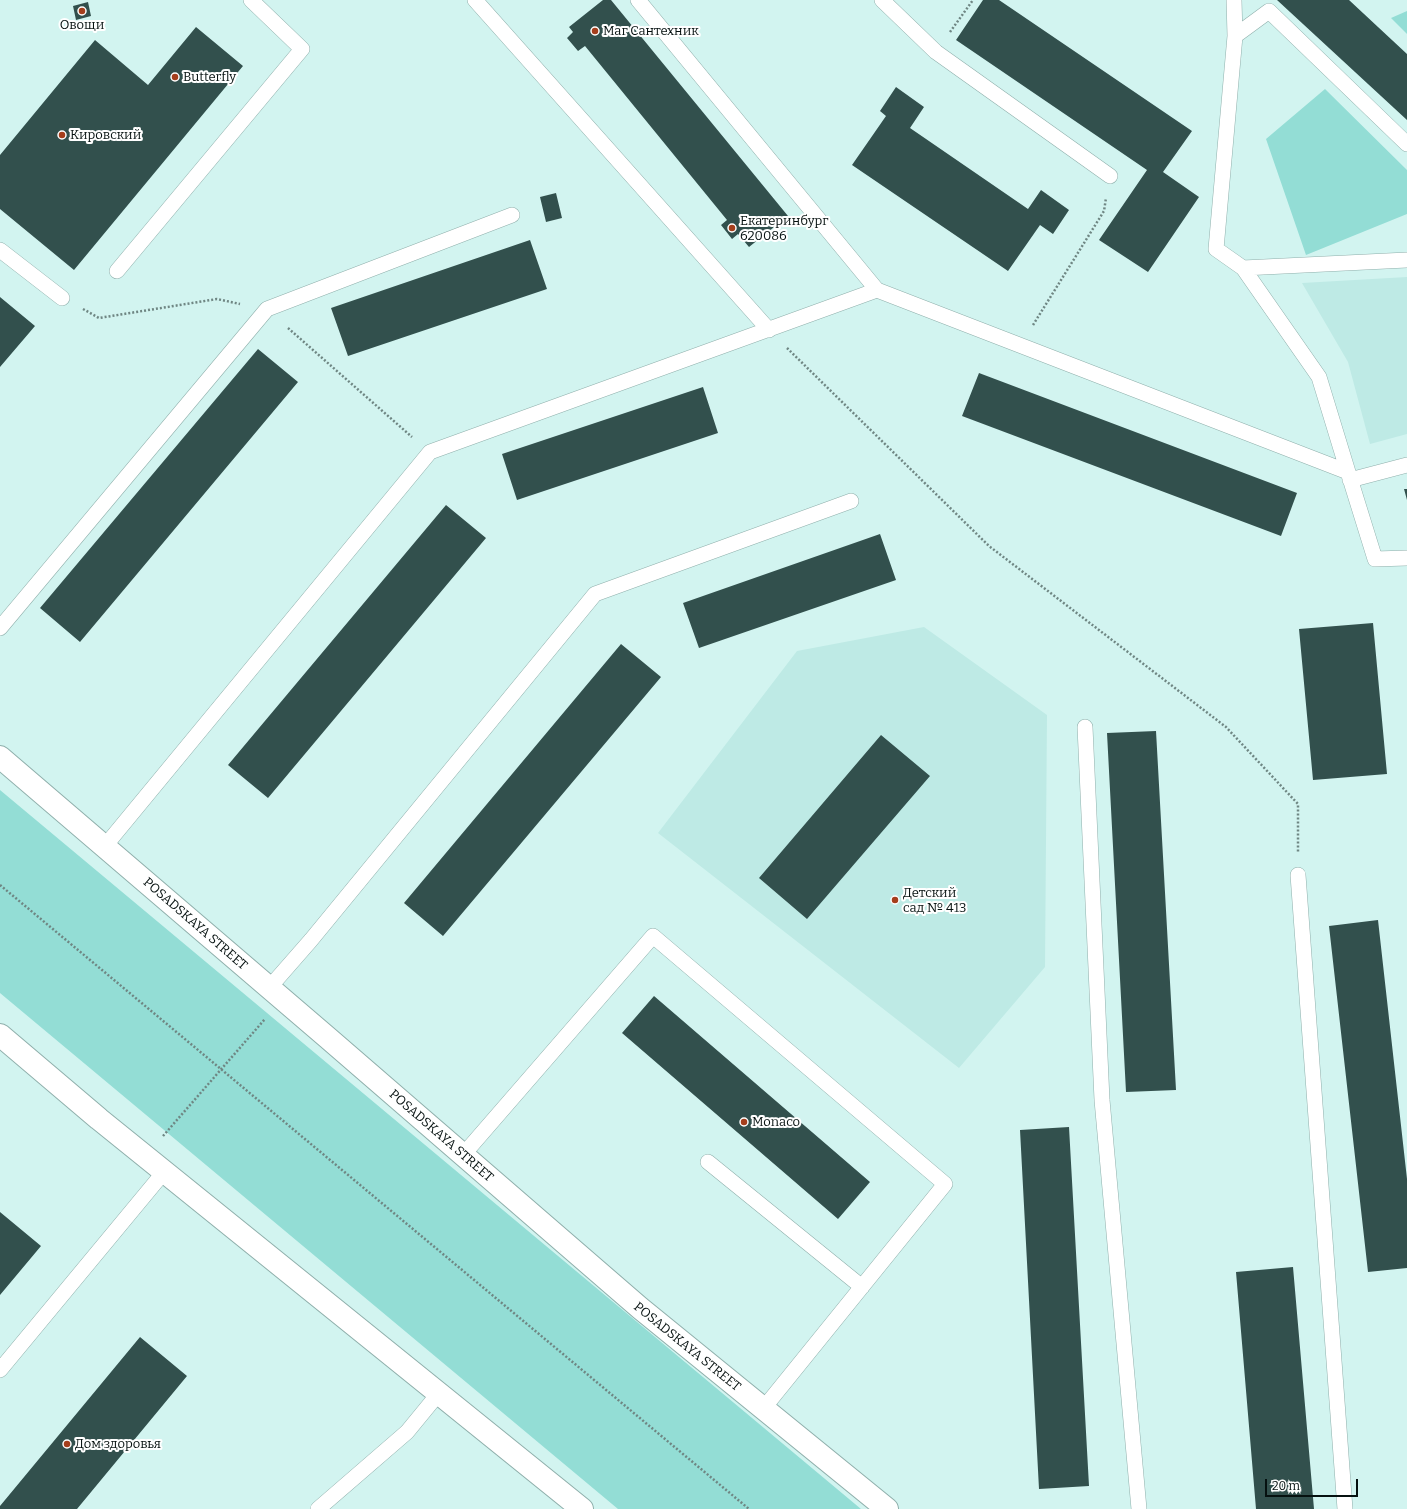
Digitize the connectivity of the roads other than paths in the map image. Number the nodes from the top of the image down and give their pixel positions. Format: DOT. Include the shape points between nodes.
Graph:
graph roads {
  1 [pos="251,0"];
  2 [pos="475,0"];
  3 [pos="638,0"];
  4 [pos="882,0"];
  5 [pos="1234,0"];
  6 [pos="1236,36"];
  7 [pos="1407,144"];
  8 [pos="1110,176"];
  9 [pos="512,215"];
  10 [pos="0,250"];
  11 [pos="1407,260"];
  12 [pos="1243,268"];
  13 [pos="118,271"];
  14 [pos="877,290"];
  15 [pos="62,298"];
  16 [pos="769,330"];
  17 [pos="1407,465"];
  18 [pos="1349,476"];
  19 [pos="851,501"];
  20 [pos="1407,558"];
  21 [pos="0,628"];
  22 [pos="1086,727"];
  23 [pos="0,757"];
  24 [pos="105,846"];
  25 [pos="1298,875"];
  26 [pos="276,994"];
  27 [pos="0,1035"];
  28 [pos="462,1155"];
  29 [pos="708,1162"];
  30 [pos="164,1172"];
  31 [pos="862,1287"];
  32 [pos="0,1370"];
  33 [pos="439,1393"];
  34 [pos="763,1409"];
  35 [pos="318,1509"];
  36 [pos="582,1509"];
  37 [pos="887,1509"];
  38 [pos="1139,1509"];
  39 [pos="1345,1509"];
  1 -- 13 [label="lane" via="302,48"];
  2 -- 16 [label="lane"];
  3 -- 14 [label="lane"];
  4 -- 8 [label="lane" via="936,52"];
  5 -- 6 [label="lane"];
  6 -- 7 [label="lane" via="1268,10"];
  6 -- 12 [label="lane" via="1216,249"];
  9 -- 21 [label="lane" via="266,309"];
  10 -- 15 [label="lane"];
  11 -- 12 [label="lane"];
  12 -- 18 [label="lane" via="1319,377"];
  14 -- 16 [label="lane"];
  14 -- 18 [label="lane"];
  16 -- 24 [label="lane" via="430,452"];
  17 -- 18 [label="lane"];
  18 -- 20 [label="lane" via="1375,559"];
  19 -- 26 [label="lane" via="595,594 316,934"];
  22 -- 38 [label="lane" via="1102,1100"];
  23 -- 24 [label="street, POSADSKAYA STREET"];
  24 -- 26 [label="street, POSADSKAYA STREET"];
  25 -- 39 [label="lane"];
  26 -- 28 [label="street, POSADSKAYA STREET"];
  27 -- 30 [label="street"];
  28 -- 31 [label="lane" via="653,936 945,1184"];
  28 -- 34 [label="street, POSADSKAYA STREET" via="640,1308"];
  29 -- 31 [label="lane"];
  30 -- 32 [label="lane"];
  30 -- 33 [label="street"];
  31 -- 34 [label="lane"];
  33 -- 35 [label="lane" via="407,1432"];
  33 -- 36 [label="street"];
  34 -- 37 [label="street, POSADSKAYA STREET"];
}
